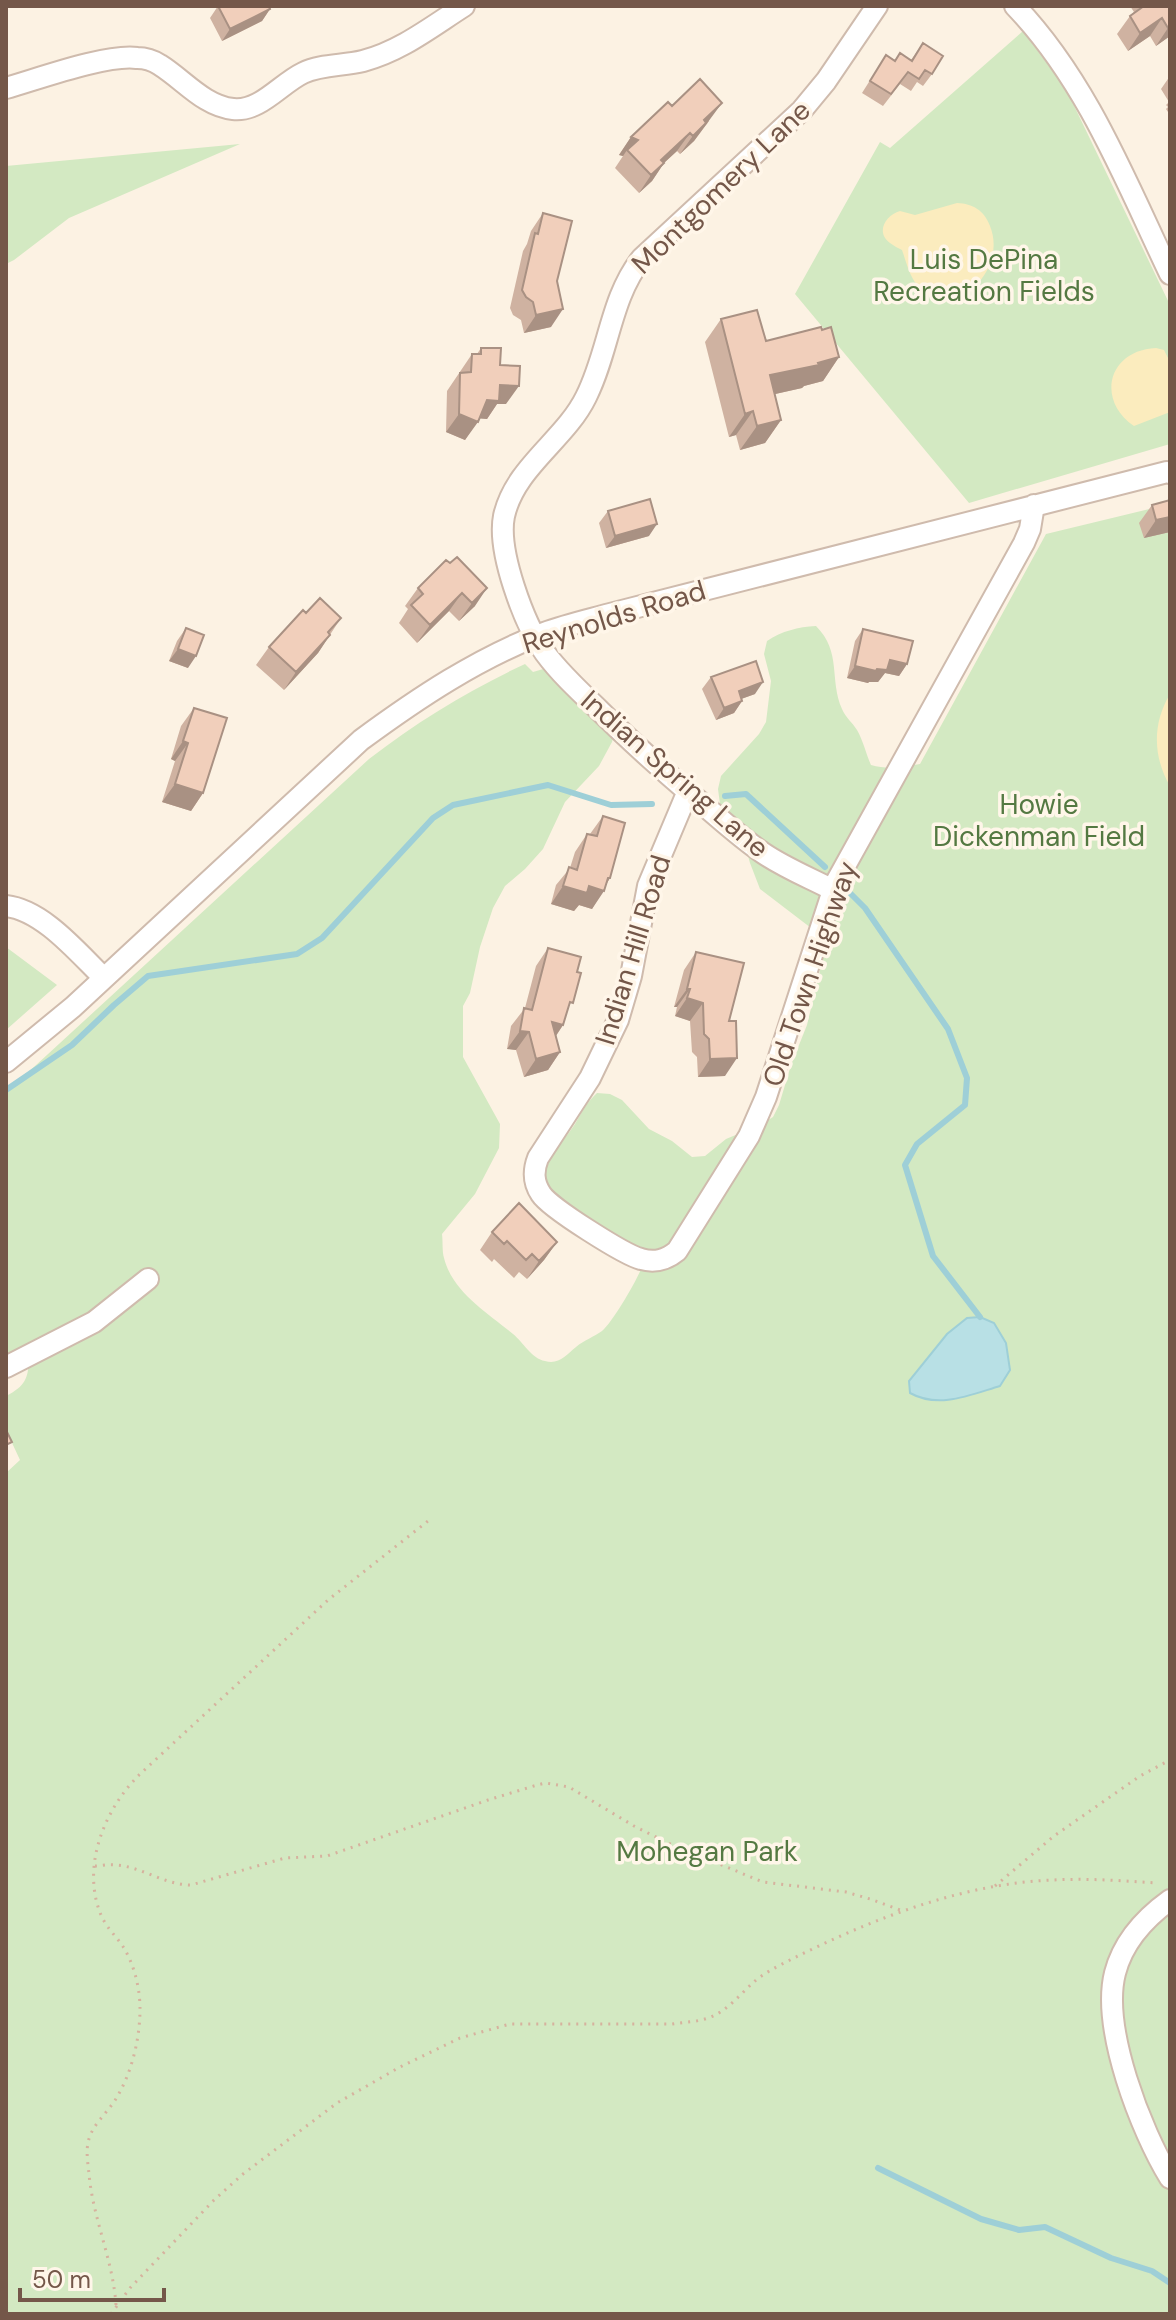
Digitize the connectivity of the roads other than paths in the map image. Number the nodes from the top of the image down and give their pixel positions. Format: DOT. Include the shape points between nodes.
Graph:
graph roads {
  1 [pos="464,6"];
  2 [pos="877,6"];
  3 [pos="1015,6"];
  4 [pos="6,88"];
  5 [pos="1170,274"];
  6 [pos="1169,470"];
  7 [pos="1034,505"];
  8 [pos="535,637"];
  9 [pos="688,791"];
  10 [pos="833,890"];
  11 [pos="6,906"];
  12 [pos="104,978"];
  13 [pos="6,1062"];
  14 [pos="659,1260"];
  15 [pos="148,1279"];
  16 [pos="6,1367"];
  17 [pos="1167,1892"];
  18 [pos="1170,2178"];
  1 -- 4 [label="street" via="402,47 362,62 304,72 246,108 218,106 160,65 136,57"];
  2 -- 8 [label="street, Montgomery Lane" via="802,110 642,258 626,281 585,400 526,473 504,518 507,556"];
  3 -- 5 [label="street" via="1053,51 1086,103"];
  6 -- 7 [label="street, Reynolds Road"];
  7 -- 8 [label="street, Reynolds Road"];
  7 -- 10 [label="street, Old Town Highway" via="1024,543"];
  8 -- 9 [label="street, Indian Spring Lane" via="566,678"];
  8 -- 12 [label="street, Reynolds Road" via="408,705 361,740"];
  9 -- 10 [label="street, Indian Spring Lane" via="766,855"];
  9 -- 14 [label="street, Indian Hill Road" via="648,886 618,1020 534,1172 550,1204 628,1254"];
  10 -- 14 [label="street, Old Town Highway" via="756,1124 681,1246"];
  11 -- 12 [label="street" via="39,918"];
  12 -- 13 [label="street, Reynolds Road"];
  15 -- 16 [label="street" via="94,1322"];
  17 -- 18 [label="street" via="1127,1944 1112,1995 1131,2088"];
}
